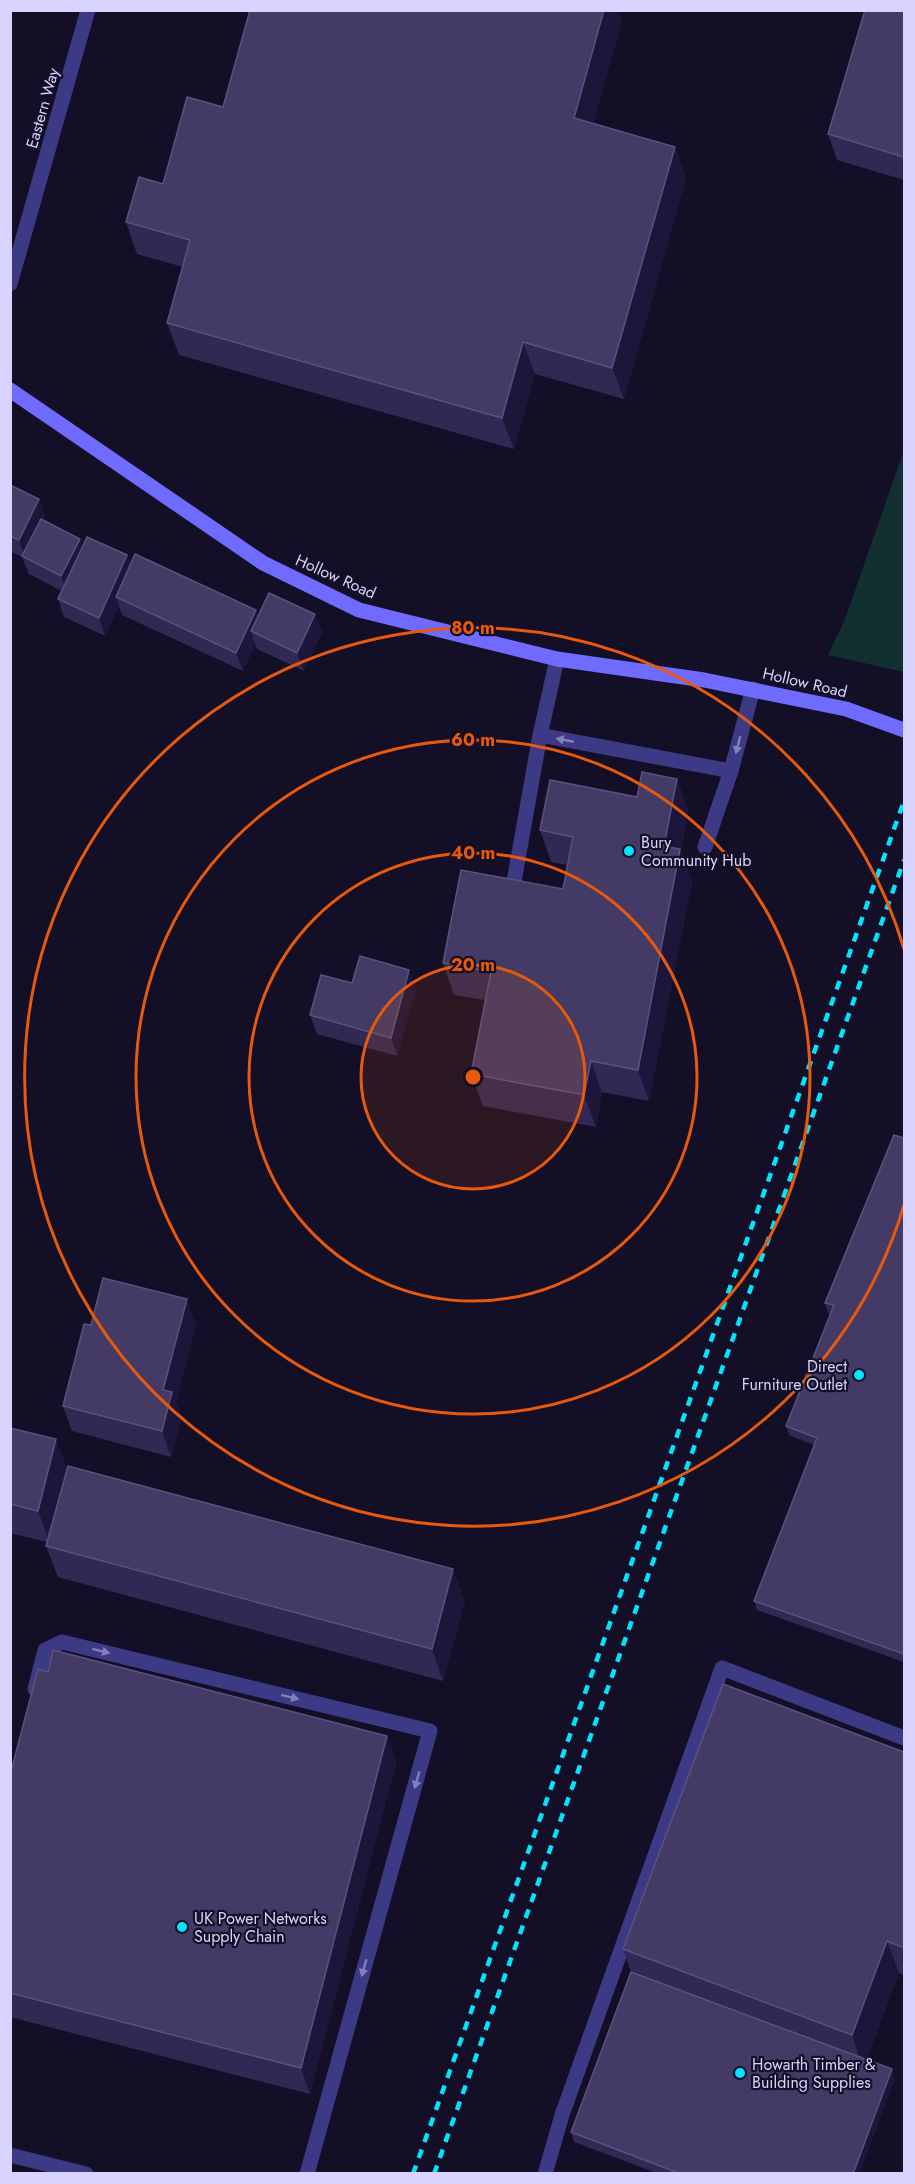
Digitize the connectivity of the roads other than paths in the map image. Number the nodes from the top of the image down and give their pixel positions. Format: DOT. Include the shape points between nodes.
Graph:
graph roads {
  1 [pos="88,10"];
  2 [pos="10,284"];
  3 [pos="10,390"];
  4 [pos="557,659"];
  5 [pos="753,688"];
  6 [pos="904,730"];
  7 [pos="540,735"];
  8 [pos="731,771"];
  9 [pos="705,847"];
  10 [pos="513,887"];
  11 [pos="30,1707"];
  12 [pos="904,1738"];
  13 [pos="10,2155"];
  14 [pos="86,2174"];
  15 [pos="307,2174"];
  16 [pos="545,2174"];
  1 -- 2 [label="street, Eastern Way"];
  3 -- 4 [label="street, Hollow Road" via="263,562 359,610"];
  4 -- 5 [label="street, Hollow Road"];
  4 -- 7 [label="street"];
  5 -- 6 [label="street, Hollow Road" via="846,709"];
  5 -- 8 [label="street, one-way"];
  8 -- 7 [label="street, one-way"];
  7 -- 10 [label="street"];
  8 -- 9 [label="street"];
  11 -- 15 [label="street, one-way" via="45,1650 62,1642 430,1731"];
  12 -- 16 [label="street" via="722,1668 562,2115"];
  13 -- 14 [label="street"];
}
